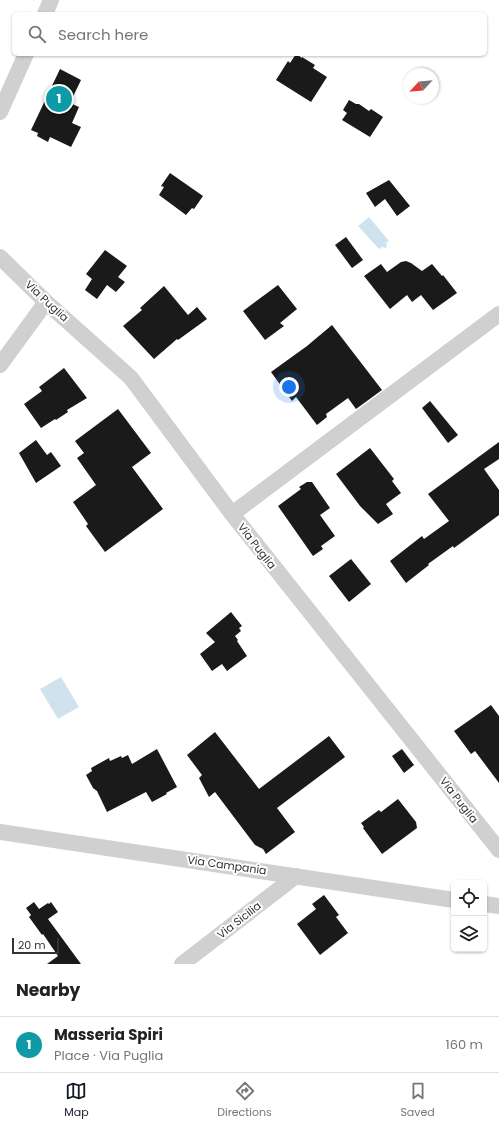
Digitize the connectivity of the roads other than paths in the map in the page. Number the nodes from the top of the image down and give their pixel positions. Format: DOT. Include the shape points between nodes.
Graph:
graph roads {
  1 [pos="51,0"];
  2 [pos="46,12"];
  3 [pos="25,56"];
  4 [pos="0,112"];
  5 [pos="0,257"];
  6 [pos="46,302"];
  7 [pos="499,314"];
  8 [pos="0,366"];
  9 [pos="232,514"];
  10 [pos="0,832"];
  11 [pos="499,850"];
  12 [pos="296,876"];
  13 [pos="451,900"];
  14 [pos="487,904"];
  15 [pos="499,906"];
  16 [pos="182,964"];
  1 -- 2 [label="street"];
  3 -- 4 [label="street"];
  5 -- 6 [label="street, Via Puglia"];
  6 -- 8 [label="street"];
  6 -- 9 [label="street, Via Puglia" via="131,378"];
  7 -- 9 [label="street"];
  9 -- 11 [label="street, Via Puglia"];
  10 -- 12 [label="street, Via Campania"];
  12 -- 13 [label="street, Via Campania"];
  12 -- 16 [label="street, Via Sicilia"];
  14 -- 15 [label="street"];
}
